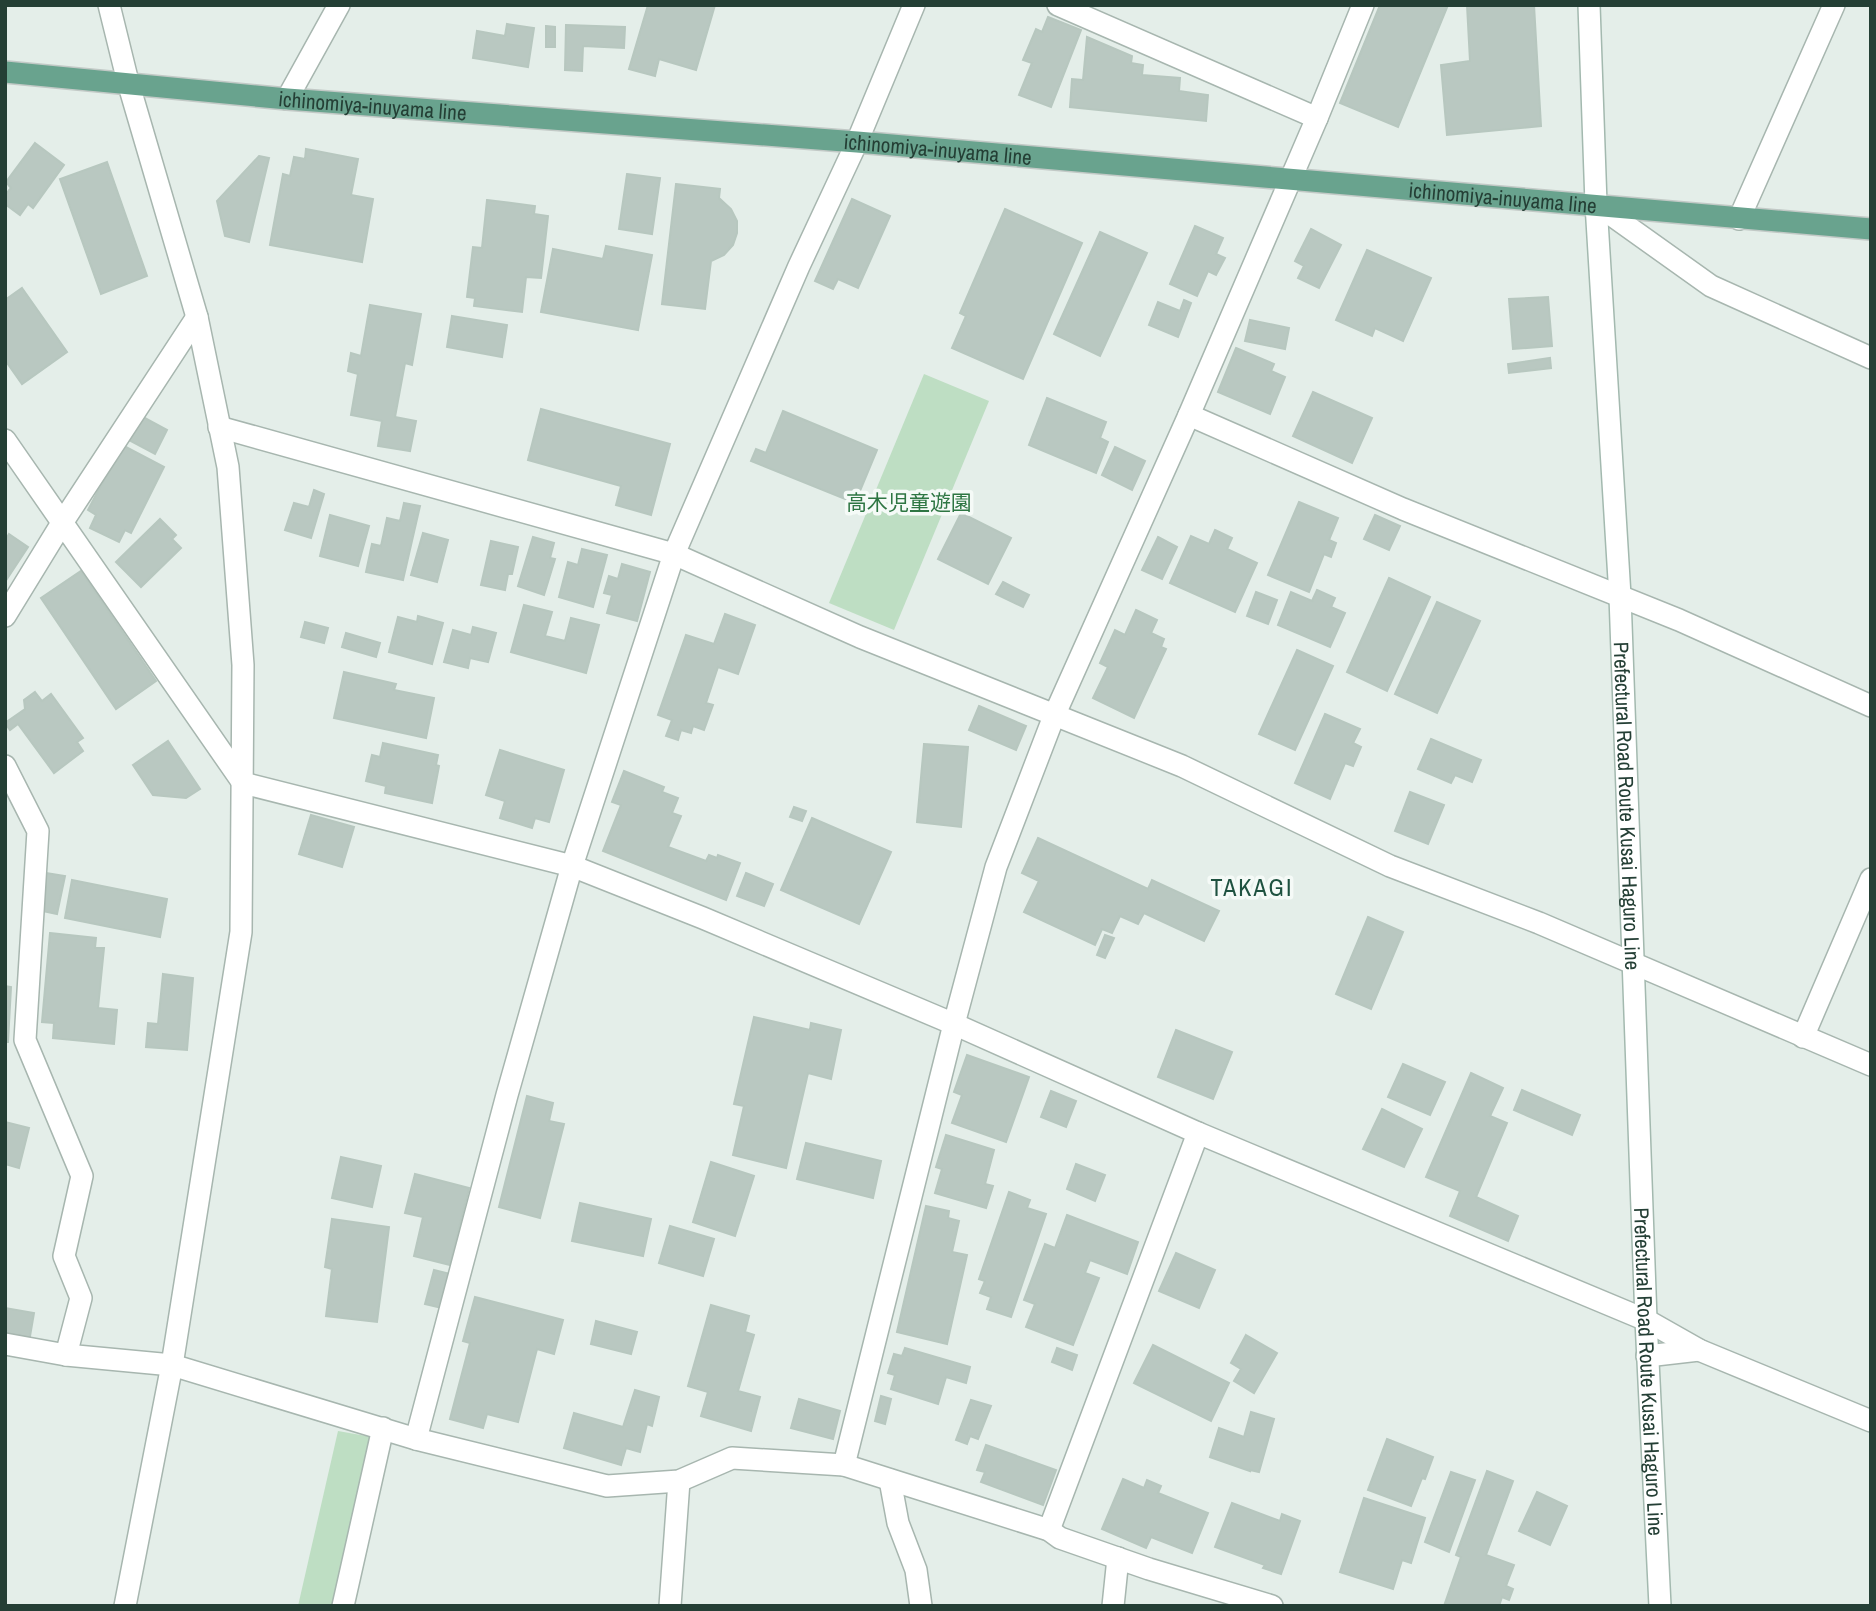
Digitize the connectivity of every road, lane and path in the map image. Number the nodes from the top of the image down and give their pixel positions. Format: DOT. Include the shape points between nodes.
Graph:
graph roads {
  1 [pos="109,5"];
  2 [pos="339,5"];
  3 [pos="914,5"];
  4 [pos="1058,5"];
  5 [pos="1363,5"];
  6 [pos="1589,5"];
  7 [pos="1834,5"];
  8 [pos="5,72"];
  9 [pos="128,82"];
  10 [pos="287,99"];
  11 [pos="1318,118"];
  12 [pos="857,142"];
  13 [pos="1292,178"];
  14 [pos="1596,204"];
  15 [pos="1740,219"];
  16 [pos="1871,229"];
  17 [pos="197,317"];
  18 [pos="1871,358"];
  19 [pos="1189,415"];
  20 [pos="219,427"];
  21 [pos="5,440"];
  22 [pos="62,523"];
  23 [pos="674,555"];
  24 [pos="1620,596"];
  25 [pos="5,616"];
  26 [pos="1871,706"];
  27 [pos="1054,716"];
  28 [pos="5,766"];
  29 [pos="243,783"];
  30 [pos="572,866"];
  31 [pos="1871,879"];
  32 [pos="1635,964"];
  33 [pos="954,1024"];
  34 [pos="1803,1037"];
  35 [pos="1871,1065"];
  36 [pos="1198,1133"];
  37 [pos="1646,1320"];
  38 [pos="5,1344"];
  39 [pos="1699,1350"];
  40 [pos="65,1355"];
  41 [pos="1647,1356"];
  42 [pos="172,1365"];
  43 [pos="1871,1421"];
  44 [pos="383,1429"];
  45 [pos="416,1438"];
  46 [pos="844,1465"];
  47 [pos="890,1480"];
  48 [pos="679,1481"];
  49 [pos="1049,1530"];
  50 [pos="1118,1558"];
  51 [pos="125,1606"];
  52 [pos="343,1606"];
  53 [pos="670,1606"];
  54 [pos="921,1606"];
  55 [pos="1113,1606"];
  56 [pos="1272,1606"];
  57 [pos="1660,1606"];
  1 -- 9 [label="street"];
  2 -- 10 [label="street"];
  3 -- 12 [label="street"];
  4 -- 11 [label="street"];
  5 -- 11 [label="street"];
  6 -- 14 [label="street, Prefectural Road Route Kusai Haguro Line"];
  7 -- 15 [label="street"];
  8 -- 9 [label="main road, ichinomiya-inuyama line"];
  9 -- 10 [label="main road, ichinomiya-inuyama line"];
  9 -- 17 [label="street"];
  10 -- 12 [label="main road, ichinomiya-inuyama line"];
  11 -- 13 [label="street"];
  12 -- 13 [label="main road, ichinomiya-inuyama line"];
  12 -- 23 [label="street"];
  13 -- 14 [label="main road, ichinomiya-inuyama line"];
  13 -- 19 [label="street"];
  14 -- 15 [label="main road, ichinomiya-inuyama line"];
  14 -- 18 [label="street" via="1711,286"];
  14 -- 24 [label="street, Prefectural Road Route Kusai Haguro Line"];
  15 -- 16 [label="main road, ichinomiya-inuyama line"];
  17 -- 20 [label="street"];
  17 -- 22 [label="street"];
  19 -- 24 [label="street" via="1403,509"];
  19 -- 27 [label="street"];
  20 -- 23 [label="street"];
  20 -- 29 [label="street" via="228,467 243,665"];
  21 -- 22 [label="street"];
  22 -- 25 [label="street"];
  22 -- 29 [label="street"];
  23 -- 27 [label="street"];
  23 -- 30 [label="street"];
  24 -- 26 [label="street"];
  24 -- 32 [label="street, Prefectural Road Route Kusai Haguro Line"];
  27 -- 32 [label="street" via="1182,766 1391,866"];
  27 -- 33 [label="street" via="996,867"];
  28 -- 40 [label="street" via="38,831 24,1040 82,1176 64,1256 81,1298"];
  29 -- 30 [label="street"];
  29 -- 42 [label="street" via="242,932"];
  30 -- 33 [label="street"];
  30 -- 45 [label="street"];
  31 -- 34 [label="street"];
  32 -- 34 [label="street"];
  32 -- 37 [label="street, Prefectural Road Route Kusai Haguro Line"];
  33 -- 36 [label="street"];
  33 -- 46 [label="street"];
  34 -- 35 [label="street"];
  36 -- 37 [label="street"];
  36 -- 49 [label="street"];
  37 -- 39 [label="street"];
  37 -- 41 [label="street, Prefectural Road Route Kusai Haguro Line"];
  38 -- 40 [label="street"];
  39 -- 41 [label="street"];
  39 -- 43 [label="street"];
  40 -- 42 [label="street"];
  41 -- 57 [label="street, Prefectural Road Route Kusai Haguro Line"];
  42 -- 44 [label="street"];
  42 -- 51 [label="street"];
  44 -- 45 [label="street"];
  44 -- 52 [label="street"];
  45 -- 48 [label="street" via="607,1486"];
  46 -- 47 [label="street"];
  46 -- 48 [label="street" via="733,1458"];
  47 -- 49 [label="street"];
  47 -- 54 [label="street" via="898,1523 916,1570"];
  48 -- 53 [label="street"];
  49 -- 50 [label="street"];
  50 -- 55 [label="street"];
  50 -- 56 [label="street"];
}
